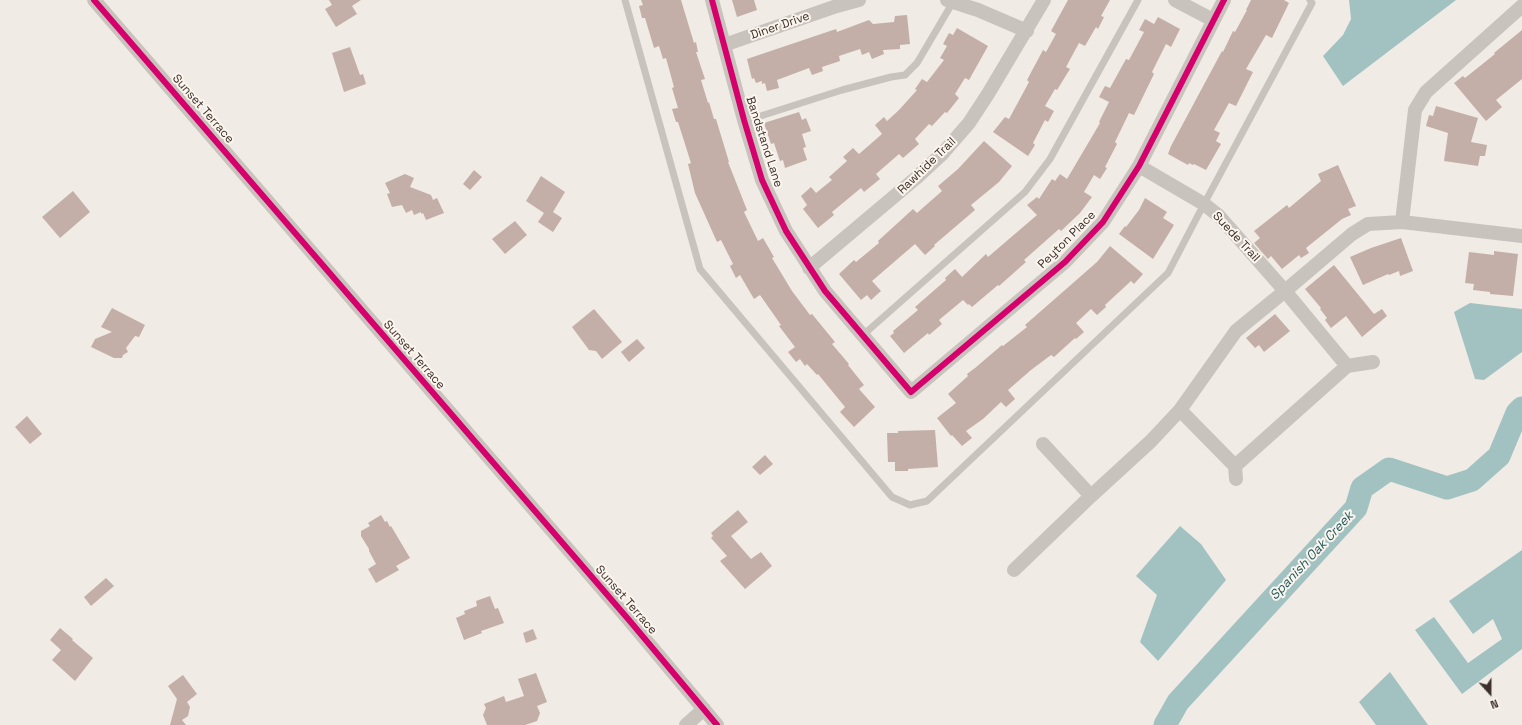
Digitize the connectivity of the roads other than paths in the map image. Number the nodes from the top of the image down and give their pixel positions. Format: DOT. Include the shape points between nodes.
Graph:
graph roads {
  1 [pos="94,0"];
  2 [pos="624,0"];
  3 [pos="712,0"];
  4 [pos="859,0"];
  5 [pos="1044,0"];
  6 [pos="1138,0"];
  7 [pos="1175,0"];
  8 [pos="1224,0"];
  9 [pos="1310,0"];
  10 [pos="950,1"];
  11 [pos="1522,6"];
  12 [pos="1213,20"];
  13 [pos="1027,31"];
  14 [pos="724,45"];
  15 [pos="745,121"];
  16 [pos="1139,166"];
  17 [pos="1204,204"];
  18 [pos="1402,222"];
  19 [pos="1522,236"];
  20 [pos="809,268"];
  21 [pos="1285,291"];
  22 [pos="863,335"];
  23 [pos="1373,362"];
  24 [pos="1347,366"];
  25 [pos="910,392"];
  26 [pos="1180,410"];
  27 [pos="1043,444"];
  28 [pos="1090,496"];
  29 [pos="1014,570"];
  30 [pos="704,709"];
  31 [pos="686,725"];
  32 [pos="717,725"];
  1 -- 30 [label="street, Sunset Terrace"];
  2 -- 17 [label="lane" via="700,269 892,498 910,505 927,501 1168,273"];
  3 -- 14 [label="street, Bandstand Lane"];
  4 -- 14 [label="street, Diner Drive"];
  5 -- 13 [label="street, Rawhide Trail"];
  6 -- 22 [label="lane" via="1050,159 1025,192"];
  7 -- 12 [label="street"];
  8 -- 12 [label="street, Peyton Place"];
  9 -- 17 [label="lane" via="1312,3"];
  10 -- 13 [label="street"];
  10 -- 15 [label="lane" via="916,63 905,75 842,90"];
  11 -- 18 [label="street" via="1426,92 1414,110"];
  12 -- 16 [label="street, Peyton Place"];
  13 -- 20 [label="street, Rawhide Trail" via="973,117 943,153"];
  14 -- 15 [label="street, Bandstand Lane"];
  15 -- 20 [label="street, Bandstand Lane" via="762,180 786,231"];
  16 -- 17 [label="street, Suede Trail"];
  16 -- 25 [label="street, Peyton Place" via="1103,222 1065,262"];
  17 -- 21 [label="street, Suede Trail" via="1219,216"];
  18 -- 19 [label="street"];
  18 -- 21 [label="street" via="1368,224 1352,234"];
  20 -- 22 [label="street, Bandstand Lane"];
  21 -- 24 [label="street, Suede Trail"];
  21 -- 26 [label="street" via="1236,331"];
  22 -- 25 [label="street, Bandstand Lane"];
  23 -- 24 [label="street"];
  24 -- 26 [label="street" via="1235,472"];
  26 -- 28 [label="street"];
  27 -- 28 [label="street"];
  28 -- 29 [label="street"];
  30 -- 31 [label="street"];
  30 -- 32 [label="street, Sunset Terrace"];
}
